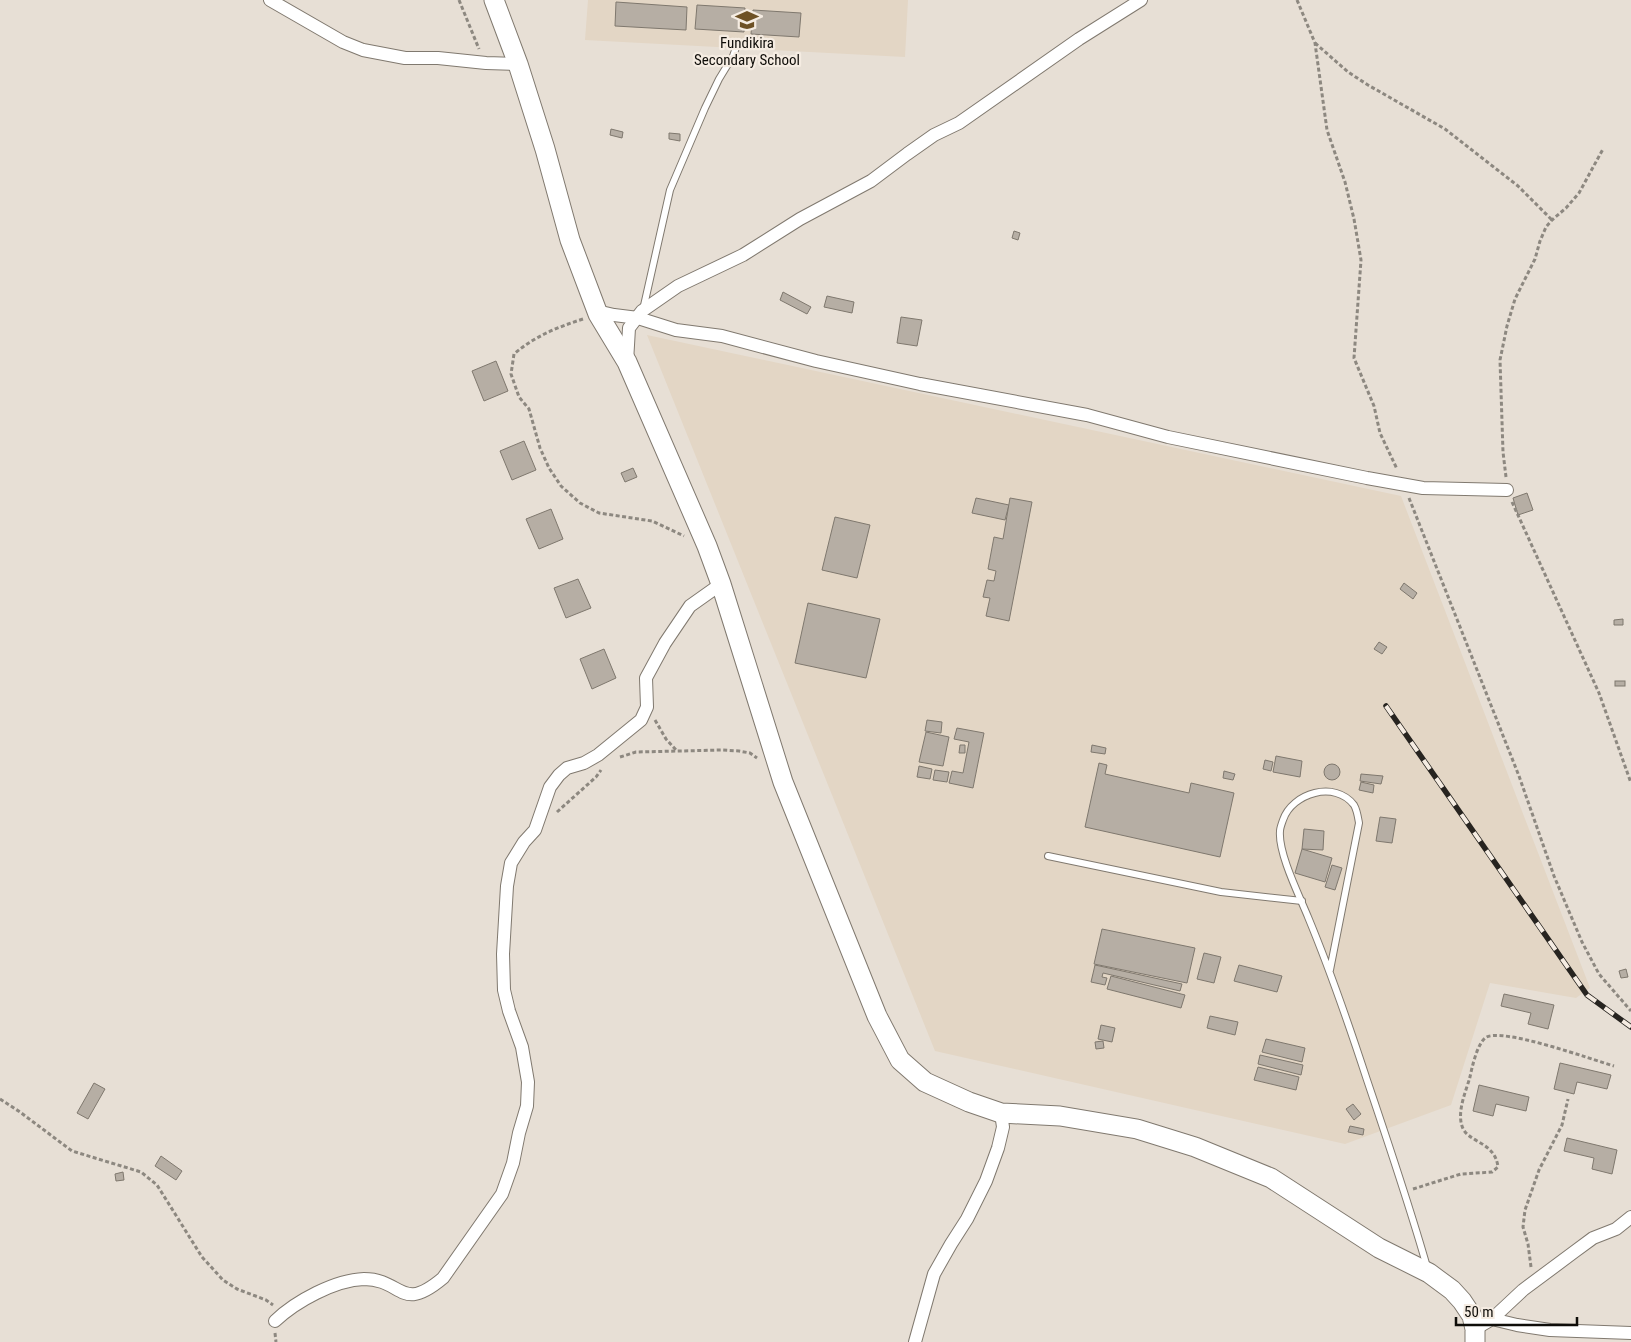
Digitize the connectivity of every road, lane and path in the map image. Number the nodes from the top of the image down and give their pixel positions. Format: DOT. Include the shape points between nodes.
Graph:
graph roads {
  1 [pos="270,0"];
  2 [pos="459,0"];
  3 [pos="494,0"];
  4 [pos="1141,0"];
  5 [pos="1297,0"];
  6 [pos="738,42"];
  7 [pos="1315,43"];
  8 [pos="486,63"];
  9 [pos="518,64"];
  10 [pos="1603,149"];
  11 [pos="1552,220"];
  12 [pos="598,314"];
  13 [pos="640,314"];
  14 [pos="627,362"];
  15 [pos="1404,485"];
  16 [pos="1507,490"];
  17 [pos="707,546"];
  18 [pos="721,584"];
  19 [pos="647,707"];
  20 [pos="677,751"];
  21 [pos="615,759"];
  22 [pos="759,759"];
  23 [pos="605,765"];
  24 [pos="1631,783"];
  25 [pos="556,812"];
  26 [pos="1048,856"];
  27 [pos="1302,901"];
  28 [pos="1330,970"];
  29 [pos="1631,1011"];
  30 [pos="1614,1066"];
  31 [pos="0,1098"];
  32 [pos="1568,1098"];
  33 [pos="1001,1114"];
  34 [pos="1405,1191"];
  35 [pos="1631,1217"];
  36 [pos="1429,1273"];
  37 [pos="1523,1290"];
  38 [pos="1492,1319"];
  39 [pos="275,1321"];
  40 [pos="1631,1333"];
  41 [pos="1475,1335"];
  42 [pos="276,1342"];
  43 [pos="916,1342"];
  1 -- 8 [label="street" via="363,50 405,58"];
  2 -- 8 [label="path"];
  3 -- 9 [label="street"];
  4 -- 13 [label="street" via="959,123 934,135 871,181 800,219 743,255 678,286"];
  5 -- 7 [label="path"];
  6 -- 13 [label="lane" via="670,190"];
  7 -- 11 [label="path" via="1348,72 1445,128 1518,186"];
  7 -- 15 [label="path" via="1327,130 1354,219 1361,260 1354,358 1374,406 1380,433"];
  8 -- 9 [label="street"];
  9 -- 12 [label="street" via="546,149 570,240"];
  10 -- 11 [label="path" via="1579,193"];
  11 -- 16 [label="path" via="1515,299 1500,360"];
  12 -- 13 [label="street"];
  12 -- 14 [label="street"];
  12 -- 17 [label="path" via="553,329 514,354 512,374 516,388 529,409 546,461 561,486 599,514 652,521"];
  13 -- 14 [label="street" via="629,328"];
  13 -- 15 [label="street" via="676,330 722,336 920,384 1087,415 1168,437"];
  14 -- 17 [label="street"];
  15 -- 16 [label="street"];
  15 -- 29 [label="path" via="1582,942 1599,974"];
  16 -- 24 [label="path" via="1599,693"];
  17 -- 18 [label="street"];
  18 -- 19 [label="street" via="690,606 665,643 646,678"];
  18 -- 33 [label="street" via="783,782 877,1016 900,1060 925,1082"];
  19 -- 20 [label="path"];
  19 -- 39 [label="street" via="640,720 598,755 567,768 559,775 550,787 535,830 511,863 503,954 504,990 522,1047 528,1082 527,1106 502,1194 443,1278 426,1291 400,1293 380,1281 348,1281 298,1304"];
  20 -- 21 [label="path" via="636,752"];
  20 -- 22 [label="path" via="739,751"];
  23 -- 25 [label="path"];
  26 -- 27 [label="lane" via="1221,892"];
  27 -- 28 [label="lane"];
  27 -- 28 [label="lane" via="1284,856 1280,831 1284,817 1298,800 1310,794 1334,793 1354,806 1359,823"];
  28 -- 34 [label="lane"];
  30 -- 34 [label="path" via="1521,1038 1497,1034 1486,1037 1474,1060 1460,1112 1462,1127 1487,1146 1497,1158 1498,1167 1492,1172 1461,1174"];
  31 -- 39 [label="path" via="72,1151 141,1172 157,1185 202,1257 223,1280 272,1304"];
  32 -- 37 [label="path" via="1562,1125 1539,1170 1525,1210 1523,1227 1532,1269"];
  33 -- 36 [label="street" via="1060,1116 1128,1127 1195,1147 1271,1178 1379,1248"];
  33 -- 43 [label="street" via="1003,1127 986,1181 934,1274"];
  34 -- 36 [label="lane"];
  35 -- 37 [label="street" via="1594,1238"];
  36 -- 41 [label="street" via="1462,1301 1472,1316"];
  37 -- 38 [label="street"];
  38 -- 40 [label="street" via="1550,1330"];
  38 -- 41 [label="street"];
  39 -- 42 [label="path"];
}
